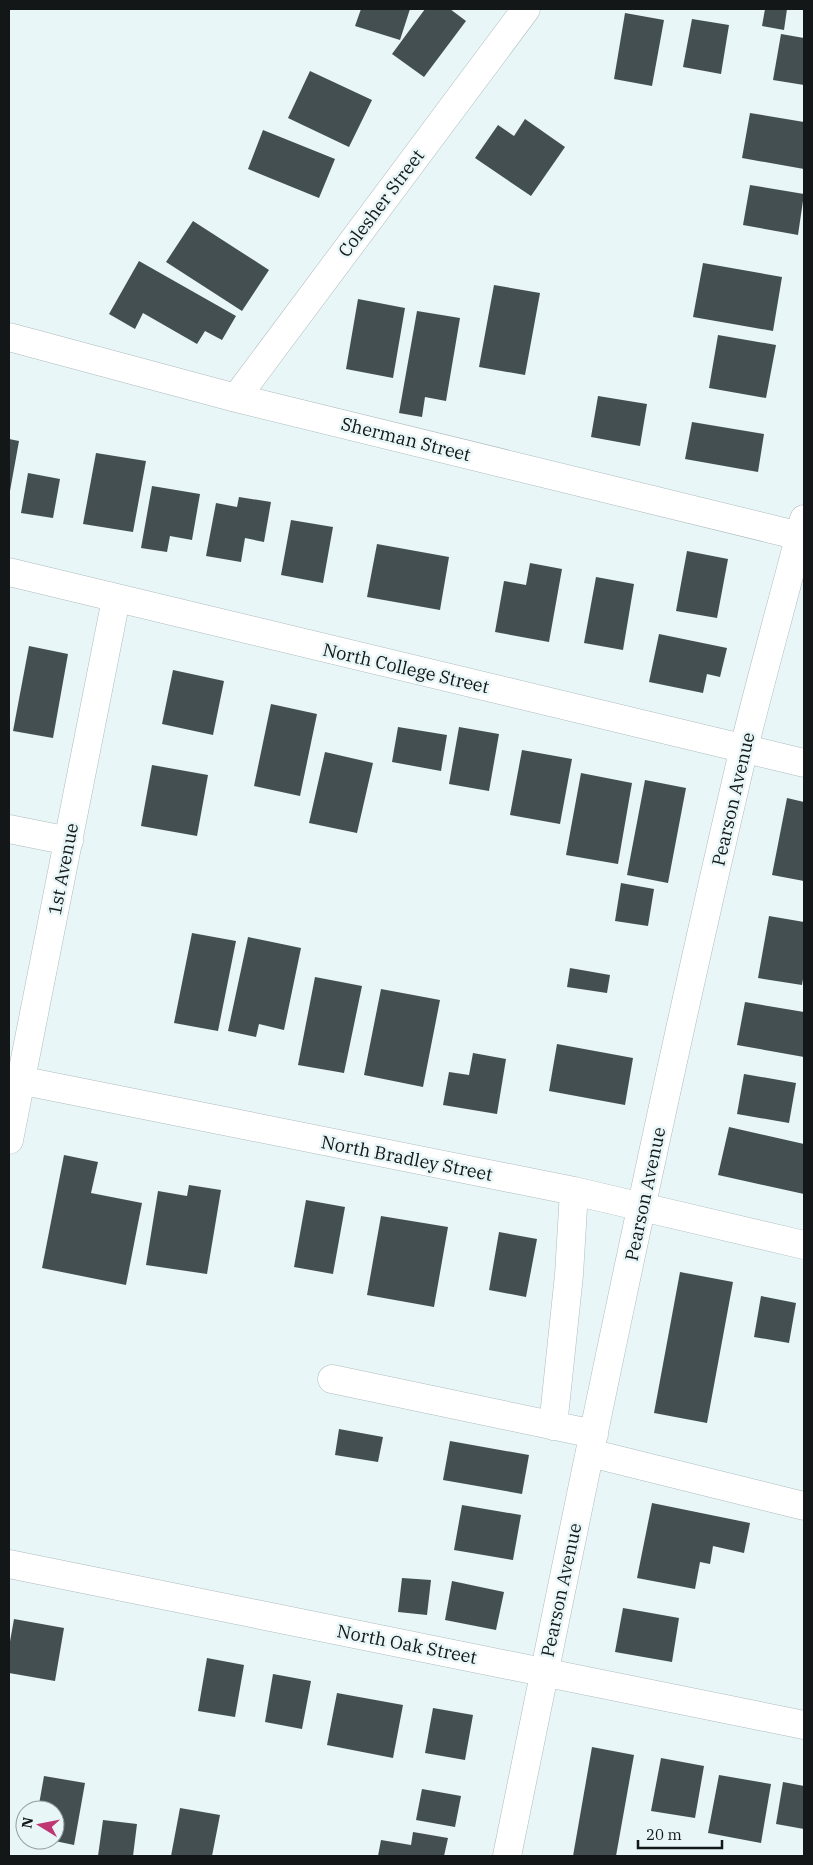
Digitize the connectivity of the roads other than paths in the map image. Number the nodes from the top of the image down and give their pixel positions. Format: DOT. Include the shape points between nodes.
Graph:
graph roads {
  1 [pos="526,9"];
  2 [pos="9,336"];
  3 [pos="236,398"];
  4 [pos="803,531"];
  5 [pos="9,572"];
  6 [pos="116,599"];
  7 [pos="744,749"];
  8 [pos="804,762"];
  9 [pos="9,829"];
  10 [pos="68,841"];
  11 [pos="15,1079"];
  12 [pos="9,1140"];
  13 [pos="574,1191"];
  14 [pos="642,1205"];
  15 [pos="804,1245"];
  16 [pos="332,1380"];
  17 [pos="553,1426"];
  18 [pos="592,1444"];
  19 [pos="804,1506"];
  20 [pos="9,1564"];
  21 [pos="545,1672"];
  22 [pos="804,1725"];
  23 [pos="508,1856"];
  1 -- 3 [label="street, Colesher Street"];
  2 -- 3 [label="street, Sherman Street"];
  3 -- 4 [label="street, Sherman Street"];
  4 -- 7 [label="street, Pearson Avenue"];
  5 -- 6 [label="street, North College Street"];
  6 -- 7 [label="street, North College Street"];
  6 -- 10 [label="street, 1st Avenue"];
  7 -- 8 [label="street, North College Street"];
  7 -- 14 [label="street, Pearson Avenue"];
  9 -- 10 [label="street"];
  10 -- 11 [label="street, 1st Avenue"];
  11 -- 12 [label="street, 1st Avenue"];
  11 -- 13 [label="street, North Bradley Street"];
  13 -- 14 [label="street, North Bradley Street"];
  13 -- 17 [label="street"];
  14 -- 15 [label="street, North Bradley Street"];
  14 -- 18 [label="street, Pearson Avenue"];
  16 -- 17 [label="street"];
  17 -- 18 [label="street"];
  18 -- 19 [label="street"];
  18 -- 21 [label="street, Pearson Avenue"];
  20 -- 21 [label="street, North Oak Street"];
  21 -- 22 [label="street, North Oak Street"];
  21 -- 23 [label="street, Pearson Avenue"];
}
